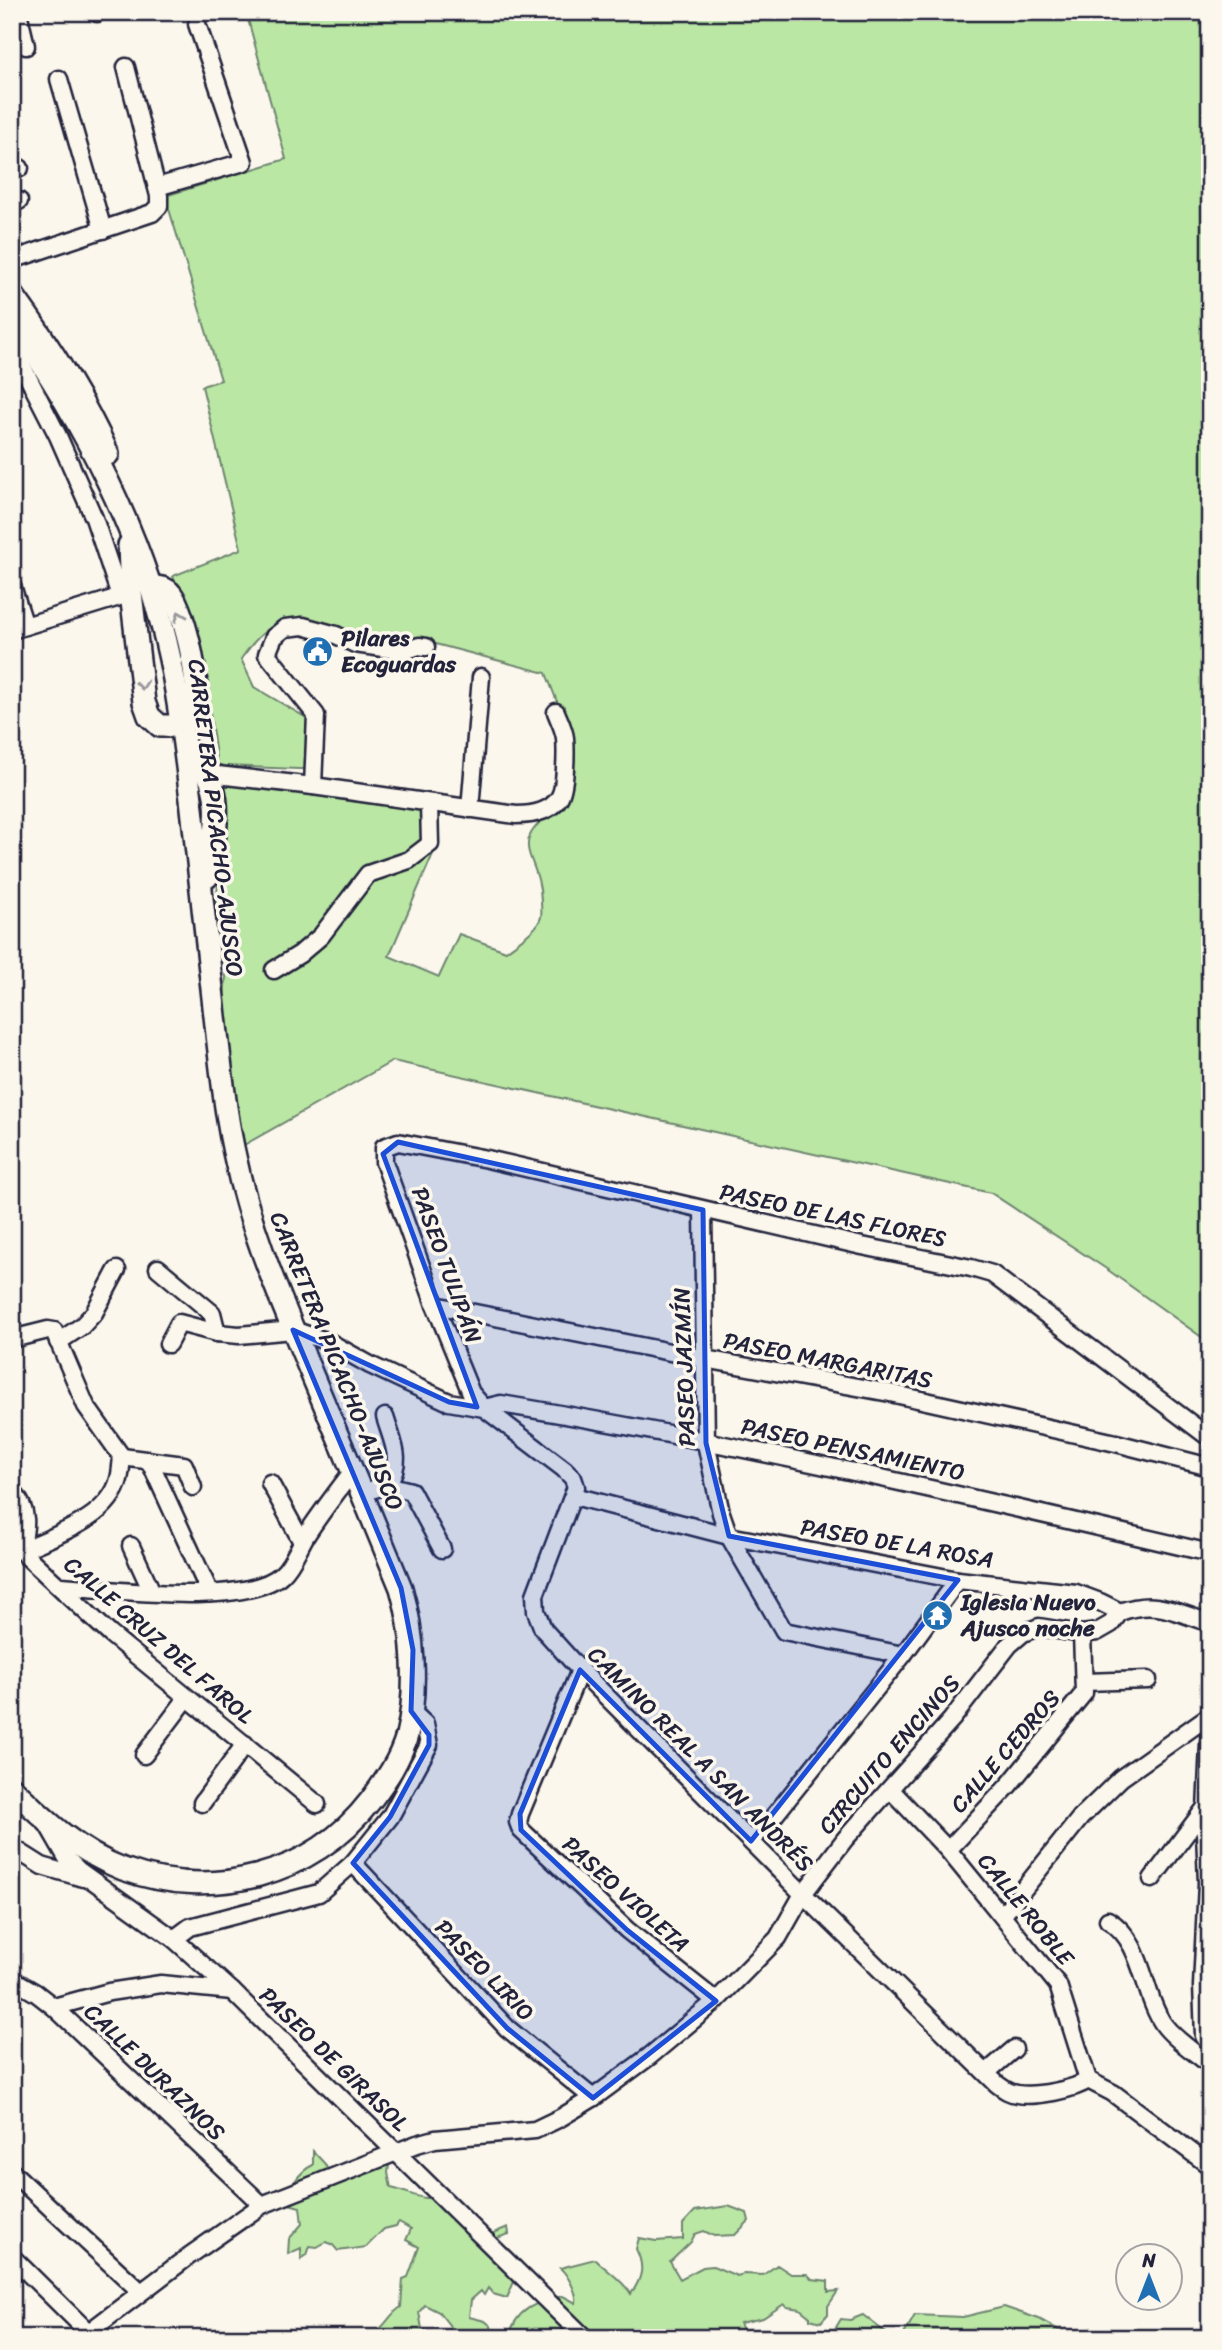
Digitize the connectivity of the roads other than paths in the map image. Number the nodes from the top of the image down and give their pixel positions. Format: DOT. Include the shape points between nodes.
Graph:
graph roads {
  1 [pos="18,12"];
  2 [pos="197,24"];
  3 [pos="26,46"];
  4 [pos="126,67"];
  5 [pos="59,79"];
  6 [pos="157,187"];
  7 [pos="103,230"];
  8 [pos="12,260"];
  9 [pos="12,294"];
  10 [pos="12,318"];
  11 [pos="12,346"];
  12 [pos="128,523"];
  13 [pos="13,591"];
  14 [pos="134,592"];
  15 [pos="18,628"];
  16 [pos="426,647"];
  17 [pos="481,677"];
  18 [pos="556,712"];
  19 [pos="181,726"];
  20 [pos="185,747"];
  21 [pos="209,774"];
  22 [pos="313,786"];
  23 [pos="429,803"];
  24 [pos="470,809"];
  25 [pos="203,902"];
  26 [pos="274,970"];
  27 [pos="398,1142"];
  28 [pos="703,1210"];
  29 [pos="158,1268"];
  30 [pos="117,1270"];
  31 [pos="435,1305"];
  32 [pos="293,1330"];
  33 [pos="217,1333"];
  34 [pos="12,1339"];
  35 [pos="58,1342"];
  36 [pos="168,1344"];
  37 [pos="705,1359"];
  38 [pos="484,1408"];
  39 [pos="385,1417"];
  40 [pos="1210,1438"];
  41 [pos="706,1443"];
  42 [pos="122,1457"];
  43 [pos="149,1460"];
  44 [pos="1210,1467"];
  45 [pos="352,1472"];
  46 [pos="270,1483"];
  47 [pos="387,1485"];
  48 [pos="193,1487"];
  49 [pos="12,1491"];
  50 [pos="361,1493"];
  51 [pos="574,1496"];
  52 [pos="729,1536"];
  53 [pos="302,1542"];
  54 [pos="131,1546"];
  55 [pos="17,1547"];
  56 [pos="442,1549"];
  57 [pos="1210,1553"];
  58 [pos="958,1580"];
  59 [pos="60,1586"];
  60 [pos="152,1592"];
  61 [pos="210,1593"];
  62 [pos="1120,1612"];
  63 [pos="1210,1623"];
  64 [pos="1082,1634"];
  65 [pos="903,1655"];
  66 [pos="580,1670"];
  67 [pos="1148,1680"];
  68 [pos="1084,1682"];
  69 [pos="187,1698"];
  70 [pos="411,1711"];
  71 [pos="1210,1715"];
  72 [pos="1210,1722"];
  73 [pos="245,1744"];
  74 [pos="144,1755"];
  75 [pos="12,1788"];
  76 [pos="890,1789"];
  77 [pos="202,1803"];
  78 [pos="317,1804"];
  79 [pos="1206,1807"];
  80 [pos="47,1822"];
  81 [pos="751,1841"];
  82 [pos="12,1847"];
  83 [pos="948,1850"];
  84 [pos="353,1863"];
  85 [pos="1152,1879"];
  86 [pos="91,1880"];
  87 [pos="803,1894"];
  88 [pos="1003,1915"];
  89 [pos="1108,1920"];
  90 [pos="174,1940"];
  91 [pos="13,1981"];
  92 [pos="232,1991"];
  93 [pos="716,2001"];
  94 [pos="54,2007"];
  95 [pos="1210,2045"];
  96 [pos="1014,2049"];
  97 [pos="1210,2066"];
  98 [pos="987,2072"];
  99 [pos="1088,2080"];
  100 [pos="593,2098"];
  101 [pos="396,2152"];
  102 [pos="1210,2166"];
  103 [pos="12,2172"];
  104 [pos="262,2205"];
  105 [pos="12,2257"];
  106 [pos="141,2292"];
  107 [pos="84,2335"];
  108 [pos="585,2338"];
  1 -- 3 [label="street"];
  2 -- 6 [label="street" via="244,162"];
  4 -- 6 [label="street"];
  5 -- 7 [label="street"];
  6 -- 7 [label="street" via="159,206 152,213"];
  7 -- 8 [label="street"];
  9 -- 12 [label="main road" via="88,410 123,487"];
  10 -- 12 [label="main road" via="60,390"];
  11 -- 14 [label="street"];
  12 -- 14 [label="main road"];
  13 -- 15 [label="street"];
  14 -- 15 [label="street"];
  14 -- 19 [label="main road, one-way" via="144,702 149,716 160,726"];
  14 -- 19 [label="main road" via="161,587 170,593 186,630 196,697 193,715"];
  16 -- 22 [label="street" via="404,651 355,644 303,626 285,628 274,637 267,654 316,715"];
  17 -- 24 [label="street"];
  18 -- 24 [label="street" via="565,736 561,796 532,815"];
  19 -- 20 [label="main road, CARRETERA PICACHO-AJUSCO"];
  20 -- 21 [label="main road"];
  20 -- 25 [label="main road, CARRETERA PICACHO-AJUSCO"];
  21 -- 22 [label="street"];
  21 -- 25 [label="main road" via="217,806"];
  22 -- 23 [label="street"];
  23 -- 24 [label="street"];
  23 -- 26 [label="street" via="430,844 410,860 368,874 321,936"];
  25 -- 32 [label="main road, CARRETERA PICACHO-AJUSCO" via="235,1158 256,1234"];
  27 -- 28 [label="street, PASEO DE LAS FLORES"];
  27 -- 31 [label="street, PASEO TULIPÁN" via="384,1147 384,1162"];
  28 -- 37 [label="street, PASEO JAZMÍN"];
  28 -- 40 [label="street, PASEO DE LAS FLORES" via="992,1274"];
  29 -- 33 [label="street" via="212,1313"];
  30 -- 35 [label="street" via="94,1313"];
  31 -- 37 [label="street, PASEO MARGARITAS"];
  31 -- 38 [label="street, PASEO TULIPÁN" via="471,1393"];
  32 -- 33 [label="street"];
  32 -- 38 [label="street" via="329,1342 449,1402"];
  32 -- 45 [label="main road, CARRETERA PICACHO-AJUSCO"];
  33 -- 36 [label="street" via="179,1323"];
  34 -- 35 [label="street" via="48,1330 54,1331"];
  35 -- 42 [label="street" via="86,1406"];
  37 -- 41 [label="street, PASEO JAZMÍN"];
  37 -- 44 [label="street, PASEO MARGARITAS" via="890,1393"];
  38 -- 41 [label="street, PASEO PENSAMIENTO" via="501,1404"];
  38 -- 51 [label="street" via="564,1469 573,1478"];
  39 -- 47 [label="street" via="398,1463"];
  41 -- 52 [label="street, PASEO JAZMÍN"];
  41 -- 57 [label="street, PASEO PENSAMIENTO" via="831,1466"];
  42 -- 43 [label="street"];
  42 -- 55 [label="street" via="120,1479 96,1513"];
  43 -- 48 [label="street" via="184,1465"];
  43 -- 61 [label="street"];
  45 -- 50 [label="main road, CARRETERA PICACHO-AJUSCO"];
  45 -- 53 [label="street"];
  46 -- 53 [label="street"];
  47 -- 50 [label="street"];
  47 -- 56 [label="street" via="411,1492"];
  49 -- 55 [label="street" via="23,1505 27,1522"];
  50 -- 70 [label="main road, CARRETERA PICACHO-AJUSCO" via="410,1620"];
  51 -- 52 [label="street, PASEO DE LA ROSA"];
  51 -- 66 [label="street, CAMINO REAL A SAN ANDRÉS" via="535,1595 543,1629"];
  52 -- 58 [label="street, PASEO DE LA ROSA"];
  52 -- 65 [label="street, PASEO JAZMÍN" via="784,1631"];
  53 -- 61 [label="street" via="284,1574 263,1587"];
  54 -- 60 [label="street"];
  55 -- 59 [label="street, CALLE CRUZ DEL FAROL"];
  58 -- 62 [label="street, PASEO DE LA ROSA" via="1076,1593"];
  58 -- 65 [label="street"];
  59 -- 60 [label="street"];
  59 -- 69 [label="street, CALLE CRUZ DEL FAROL"];
  60 -- 61 [label="street"];
  62 -- 63 [label="street" via="1154,1605"];
  62 -- 64 [label="street" via="1111,1624"];
  64 -- 68 [label="street, CALLE CEDROS"];
  64 -- 76 [label="street, CIRCUITO ENCINOS" via="1039,1627 1023,1633"];
  65 -- 81 [label="street"];
  66 -- 81 [label="street, CAMINO REAL A SAN ANDRÉS"];
  66 -- 93 [label="street, PASEO VIOLETA" via="520,1815 521,1830 626,1930"];
  67 -- 68 [label="street"];
  68 -- 83 [label="street, CALLE CEDROS" via="1084,1693 1075,1706"];
  69 -- 73 [label="street, CALLE CRUZ DEL FAROL"];
  69 -- 74 [label="street"];
  70 -- 80 [label="main road, CARRETERA PICACHO-AJUSCO" via="399,1756 364,1809 314,1853 276,1871 207,1884 151,1877 91,1854"];
  70 -- 84 [label="street" via="425,1724 429,1745 390,1816"];
  71 -- 88 [label="street" via="1111,1787 1081,1817"];
  72 -- 79 [label="street"];
  73 -- 77 [label="street"];
  73 -- 78 [label="street, CALLE CRUZ DEL FAROL"];
  75 -- 80 [label="main road, CARRETERA PICACHO-AJUSCO"];
  76 -- 83 [label="street, CALLE ROBLE"];
  76 -- 87 [label="street, CIRCUITO ENCINOS"];
  79 -- 85 [label="street"];
  79 -- 95 [label="street" via="1202,1986 1204,2036"];
  80 -- 86 [label="street, PASEO DE GIRASOL" via="68,1860"];
  81 -- 87 [label="street, CAMINO REAL A SAN ANDRÉS"];
  82 -- 86 [label="street" via="42,1866"];
  83 -- 88 [label="street, CALLE ROBLE"];
  84 -- 90 [label="street" via="319,1893 190,1927"];
  84 -- 100 [label="street, PASEO LIRIO" via="507,2028"];
  86 -- 90 [label="street, PASEO DE GIRASOL"];
  87 -- 93 [label="street, CIRCUITO ENCINOS" via="778,1938"];
  87 -- 98 [label="street, CAMINO REAL A SAN ANDRÉS"];
  88 -- 99 [label="street, CALLE ROBLE" via="1058,1985"];
  89 -- 97 [label="street" via="1129,1941 1165,2026"];
  90 -- 92 [label="street, PASEO DE GIRASOL"];
  91 -- 94 [label="street, CALLE DURAZNOS"];
  92 -- 94 [label="street" via="161,1984"];
  92 -- 101 [label="street, PASEO DE GIRASOL"];
  93 -- 100 [label="street, CIRCUITO ENCINOS"];
  94 -- 104 [label="street, CALLE DURAZNOS"];
  96 -- 98 [label="street"];
  98 -- 99 [label="street, CAMINO REAL A SAN ANDRÉS" via="1006,2091 1019,2095 1077,2087"];
  99 -- 102 [label="street" via="1113,2093"];
  100 -- 101 [label="street, CIRCUITO ENCINOS" via="535,2130 435,2139"];
  101 -- 104 [label="street, CIRCUITO ENCINOS"];
  101 -- 108 [label="street, PASEO DE GIRASOL"];
  103 -- 106 [label="street"];
  104 -- 106 [label="street, CIRCUITO ENCINOS"];
  105 -- 107 [label="street"];
  106 -- 107 [label="street, CIRCUITO ENCINOS"];
}
